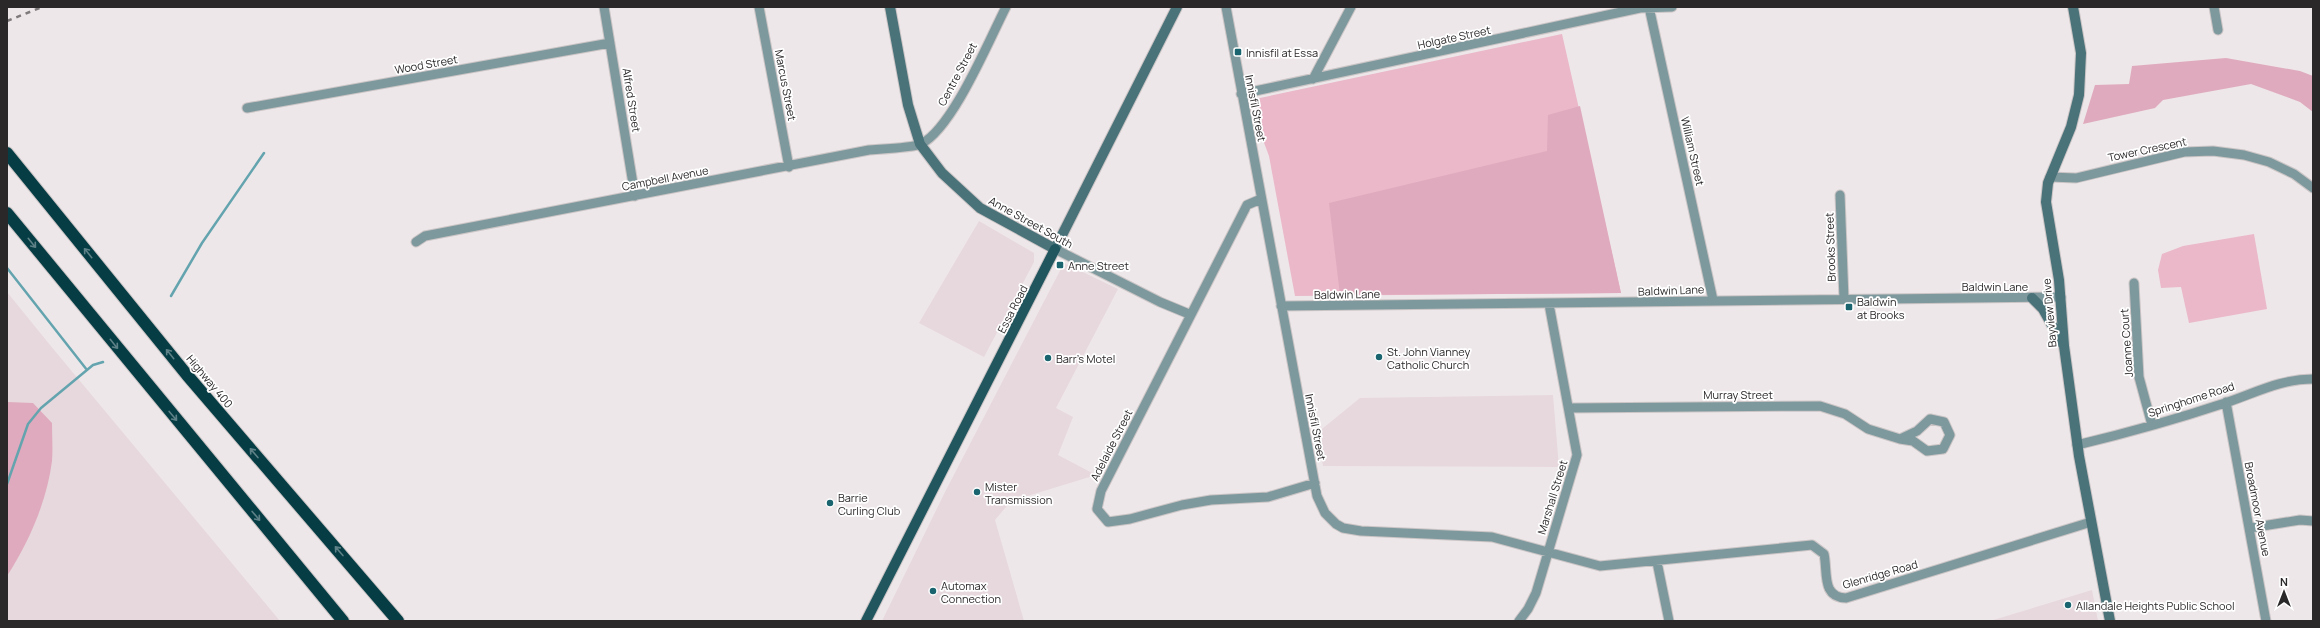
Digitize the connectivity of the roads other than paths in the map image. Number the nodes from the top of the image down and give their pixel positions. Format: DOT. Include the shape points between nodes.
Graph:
graph roads {
  1 [pos="604,7"];
  2 [pos="759,7"];
  3 [pos="890,7"];
  4 [pos="1006,7"];
  5 [pos="1177,7"];
  6 [pos="1226,7"];
  7 [pos="1351,7"];
  8 [pos="1672,7"];
  9 [pos="2073,7"];
  10 [pos="2214,7"];
  11 [pos="1649,8"];
  12 [pos="2218,30"];
  13 [pos="610,43"];
  14 [pos="1313,79"];
  15 [pos="1241,94"];
  16 [pos="247,108"];
  17 [pos="920,144"];
  18 [pos="7,153"];
  19 [pos="789,167"];
  20 [pos="2050,176"];
  21 [pos="2313,188"];
  22 [pos="1840,195"];
  23 [pos="635,196"];
  24 [pos="1261,199"];
  25 [pos="7,213"];
  26 [pos="416,242"];
  27 [pos="1055,249"];
  28 [pos="2134,283"];
  29 [pos="2061,297"];
  30 [pos="2032,298"];
  31 [pos="1844,299"];
  32 [pos="1713,300"];
  33 [pos="1549,304"];
  34 [pos="1281,306"];
  35 [pos="1189,314"];
  36 [pos="2064,346"];
  37 [pos="2313,379"];
  38 [pos="2226,402"];
  39 [pos="1569,408"];
  40 [pos="2152,425"];
  41 [pos="1900,439"];
  42 [pos="2077,445"];
  43 [pos="1315,483"];
  44 [pos="2313,521"];
  45 [pos="2092,522"];
  46 [pos="2250,528"];
  47 [pos="1548,552"];
  48 [pos="1657,562"];
  49 [pos="365,581"];
  50 [pos="343,621"];
  51 [pos="398,621"];
  52 [pos="406,621"];
  53 [pos="866,621"];
  54 [pos="1519,621"];
  55 [pos="1669,621"];
  56 [pos="2110,621"];
  57 [pos="2266,621"];
  1 -- 13 [label="street, Alfred Street"];
  2 -- 19 [label="street, Marcus Street"];
  3 -- 17 [label="street, Anne Street South" via="907,97"];
  4 -- 17 [label="street, Centre Street" via="956,105 938,129"];
  5 -- 27 [label="street, Essa Road"];
  6 -- 15 [label="street, Innisfil Street"];
  7 -- 14 [label="street"];
  8 -- 11 [label="street, Holgate Street"];
  9 -- 20 [label="street, Bayview Drive" via="2081,52 2082,75 2070,127"];
  10 -- 12 [label="street"];
  11 -- 14 [label="street, Holgate Street"];
  11 -- 32 [label="street, William Street"];
  13 -- 16 [label="street, Wood Street"];
  13 -- 23 [label="street, Alfred Street"];
  14 -- 15 [label="street, Holgate Street"];
  15 -- 24 [label="street, Innisfil Street"];
  17 -- 19 [label="street, Campbell Avenue" via="869,150"];
  17 -- 27 [label="street, Anne Street South" via="942,173 980,208"];
  49 -- 18 [label="highway, Highway 400, one-way" via="187,374"];
  19 -- 23 [label="street, Campbell Avenue"];
  20 -- 21 [label="street, Tower Crescent" via="2076,178 2184,152 2214,151 2269,162 2294,174"];
  20 -- 29 [label="street, Bayview Drive" via="2046,202"];
  22 -- 31 [label="street, Brooks Street"];
  23 -- 26 [label="street, Campbell Avenue" via="426,236"];
  24 -- 34 [label="street, Innisfil Street"];
  24 -- 35 [label="street, Adelaide Street" via="1247,205"];
  25 -- 50 [label="highway, one-way"];
  27 -- 35 [label="street, Anne Street South"];
  27 -- 53 [label="main road, Essa Road"];
  28 -- 40 [label="street, Joanne Court" via="2139,377"];
  29 -- 30 [label="street, Baldwin Lane"];
  29 -- 36 [label="street, Bayview Drive"];
  30 -- 31 [label="street, Baldwin Lane"];
  30 -- 36 [label="street" via="2043,309"];
  31 -- 32 [label="street, Baldwin Lane"];
  32 -- 33 [label="street, Baldwin Lane" via="1673,303"];
  33 -- 34 [label="street, Baldwin Lane"];
  33 -- 39 [label="street, Marshall Street"];
  34 -- 43 [label="street, Innisfil Street"];
  35 -- 43 [label="street, Adelaide Street" via="1181,336 1101,491 1096,509 1108,522 1211,500 1268,497"];
  36 -- 42 [label="street, Bayview Drive"];
  37 -- 38 [label="street, Springhome Road" via="2294,379"];
  38 -- 40 [label="street, Springhome Road"];
  38 -- 46 [label="street, Broadmoor Avenue"];
  39 -- 41 [label="street, Murray Street" via="1820,406 1845,414 1868,429"];
  39 -- 47 [label="street, Marshall Street" via="1577,455"];
  40 -- 42 [label="street, Springhome Road"];
  41 -- 41 [label="street, Murray Street" via="1913,441 1927,451 1943,449 1950,435 1944,422 1930,419 1917,431"];
  42 -- 45 [label="street, Bayview Drive"];
  43 -- 47 [label="street, Innisfil Street" via="1317,496 1325,514 1343,528 1361,531 1492,536"];
  44 -- 46 [label="street" via="2300,520"];
  45 -- 48 [label="street, Glenridge Road" via="1846,598 1830,592 1826,582 1824,554 1812,546"];
  45 -- 56 [label="street, Bayview Drive"];
  46 -- 57 [label="street, Broadmoor Avenue"];
  47 -- 48 [label="street, Innisfil Street" via="1600,566"];
  47 -- 54 [label="street, Marshall Street" via="1533,601"];
  48 -- 55 [label="street"];
  49 -- 51 [label="highway, Highway 400"];
  49 -- 52 [label="highway"];
}
